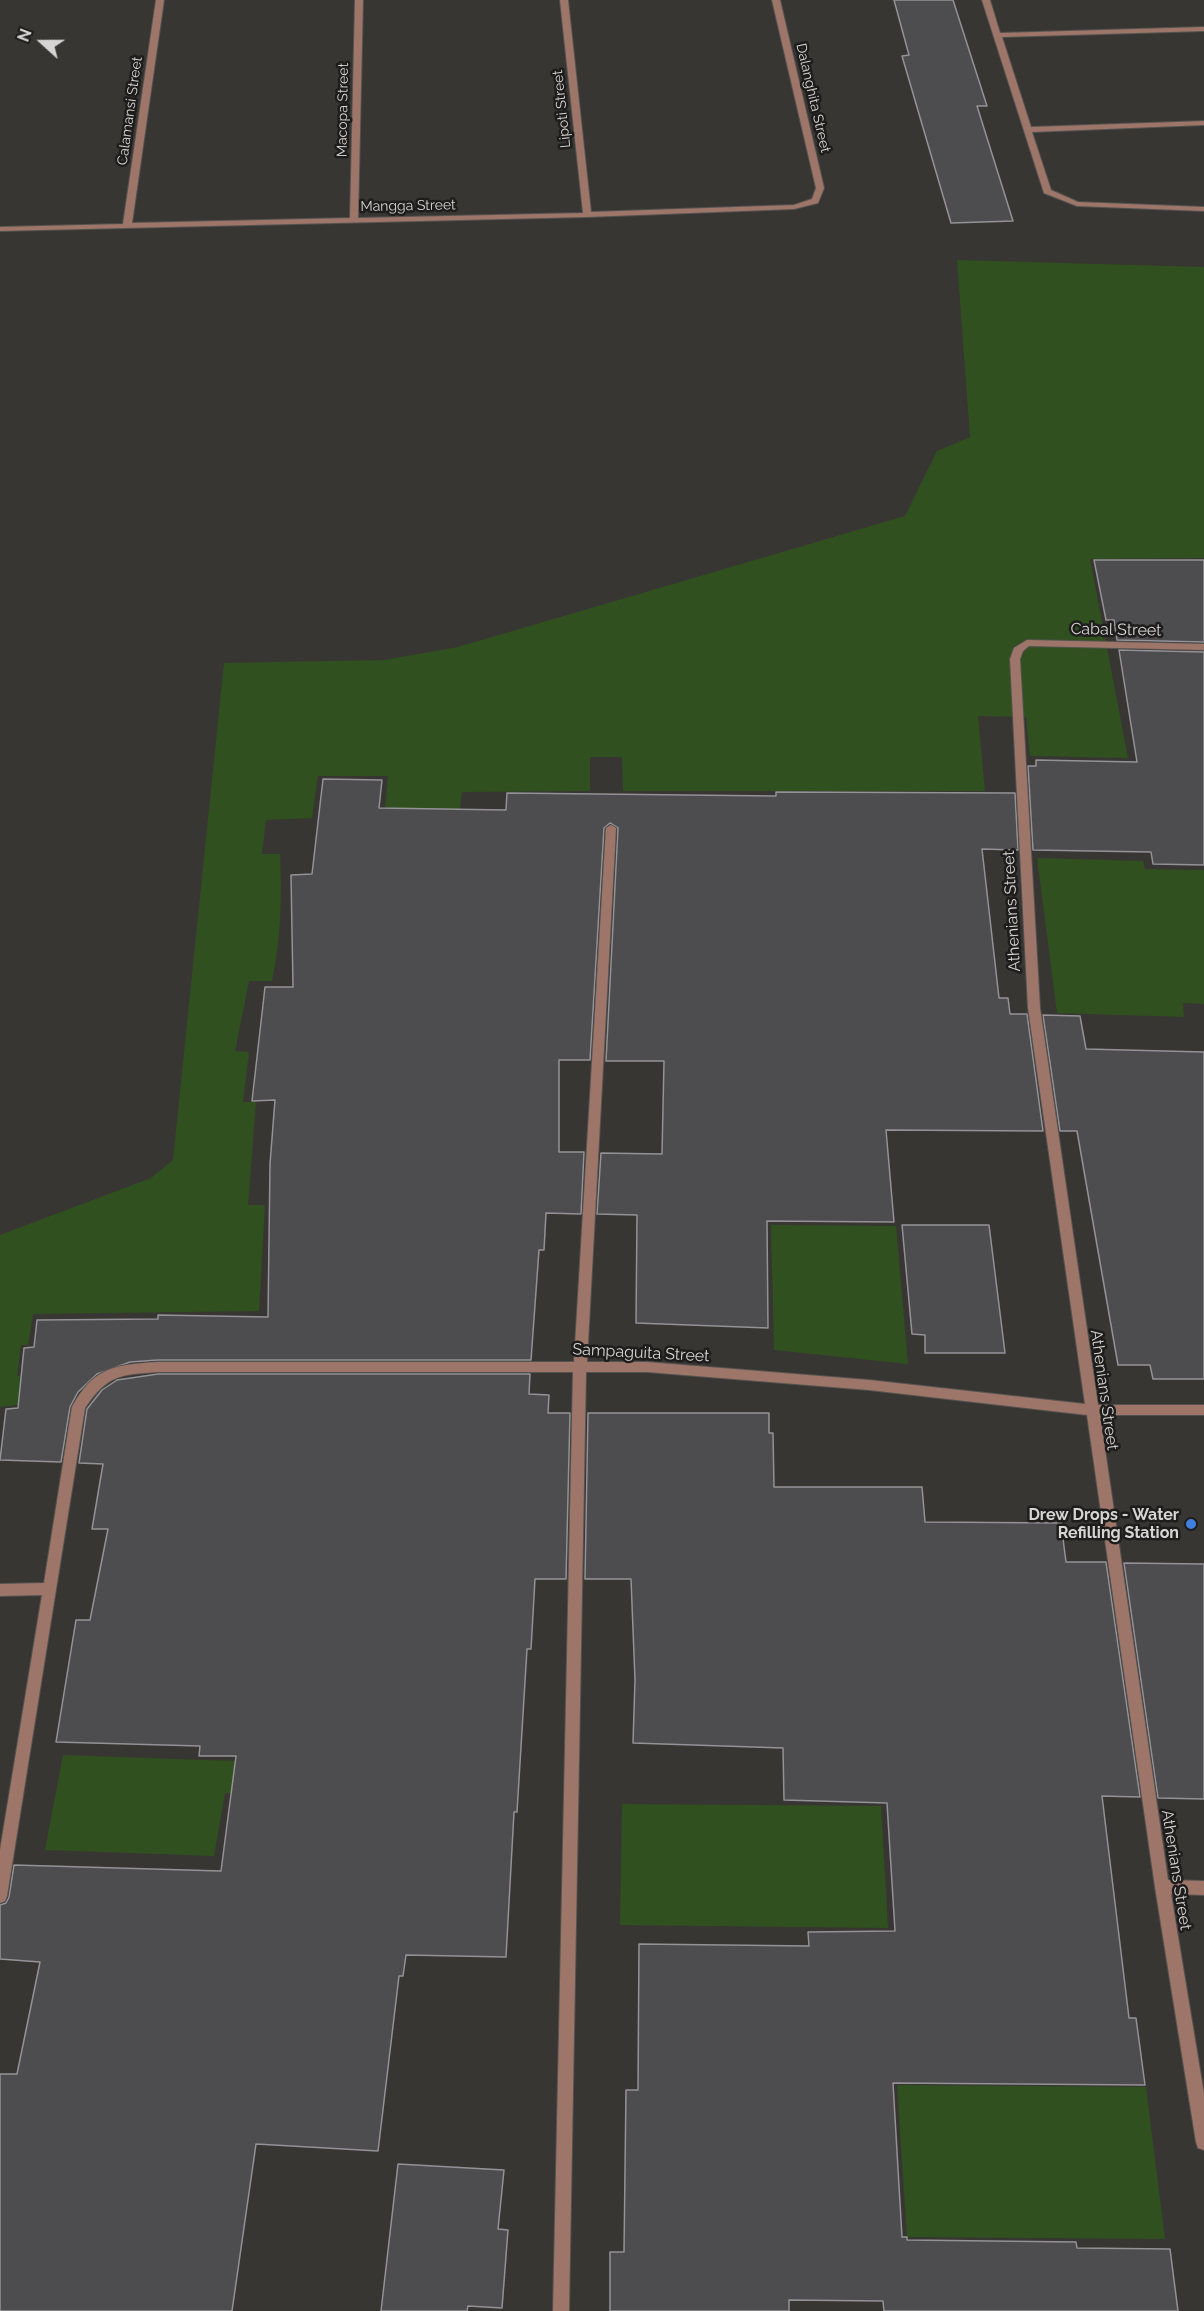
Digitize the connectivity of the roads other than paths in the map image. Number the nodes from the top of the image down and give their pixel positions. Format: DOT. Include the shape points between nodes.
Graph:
graph roads {
  1 [pos="160,0"];
  2 [pos="359,0"];
  3 [pos="564,0"];
  4 [pos="776,0"];
  5 [pos="986,0"];
  6 [pos="1204,29"];
  7 [pos="999,35"];
  8 [pos="1204,123"];
  9 [pos="1027,130"];
  10 [pos="815,201"];
  11 [pos="1204,209"];
  12 [pos="587,215"];
  13 [pos="354,220"];
  14 [pos="127,226"];
  15 [pos="0,229"];
  16 [pos="1026,643"];
  17 [pos="1204,647"];
  18 [pos="611,828"];
  19 [pos="580,1366"];
  20 [pos="1090,1410"];
  21 [pos="1204,1410"];
  22 [pos="51,1589"];
  23 [pos="0,1590"];
  24 [pos="1162,1887"];
  25 [pos="1204,1888"];
  26 [pos="0,1896"];
  27 [pos="1204,2142"];
  28 [pos="561,2311"];
  1 -- 14 [label="street, Calamansi Street"];
  2 -- 13 [label="street, Macopa Street"];
  3 -- 12 [label="street, Lipoti Street"];
  4 -- 10 [label="street, Dalanghita Street" via="820,188"];
  5 -- 7 [label="street"];
  6 -- 7 [label="street"];
  7 -- 9 [label="street"];
  8 -- 9 [label="street"];
  9 -- 11 [label="street" via="1047,191 1059,198 1077,204"];
  10 -- 12 [label="street, Mangga Street" via="794,207"];
  12 -- 13 [label="street, Mangga Street"];
  13 -- 14 [label="street, Mangga Street"];
  14 -- 15 [label="street, Mangga Street"];
  16 -- 17 [label="street, Cabal Street"];
  16 -- 20 [label="street, Athenians Street" via="1015,659 1034,1008"];
  18 -- 19 [label="street"];
  19 -- 20 [label="street, Sampaguita Street" via="647,1367 869,1385"];
  19 -- 22 [label="street, Sampaguita Street" via="122,1370 101,1380 84,1397 74,1427"];
  19 -- 28 [label="street"];
  20 -- 21 [label="street, Sampaguita Street"];
  20 -- 24 [label="street, Athenians Street"];
  22 -- 23 [label="street"];
  22 -- 26 [label="street"];
  24 -- 25 [label="street"];
  24 -- 27 [label="street, Athenians Street"];
}
